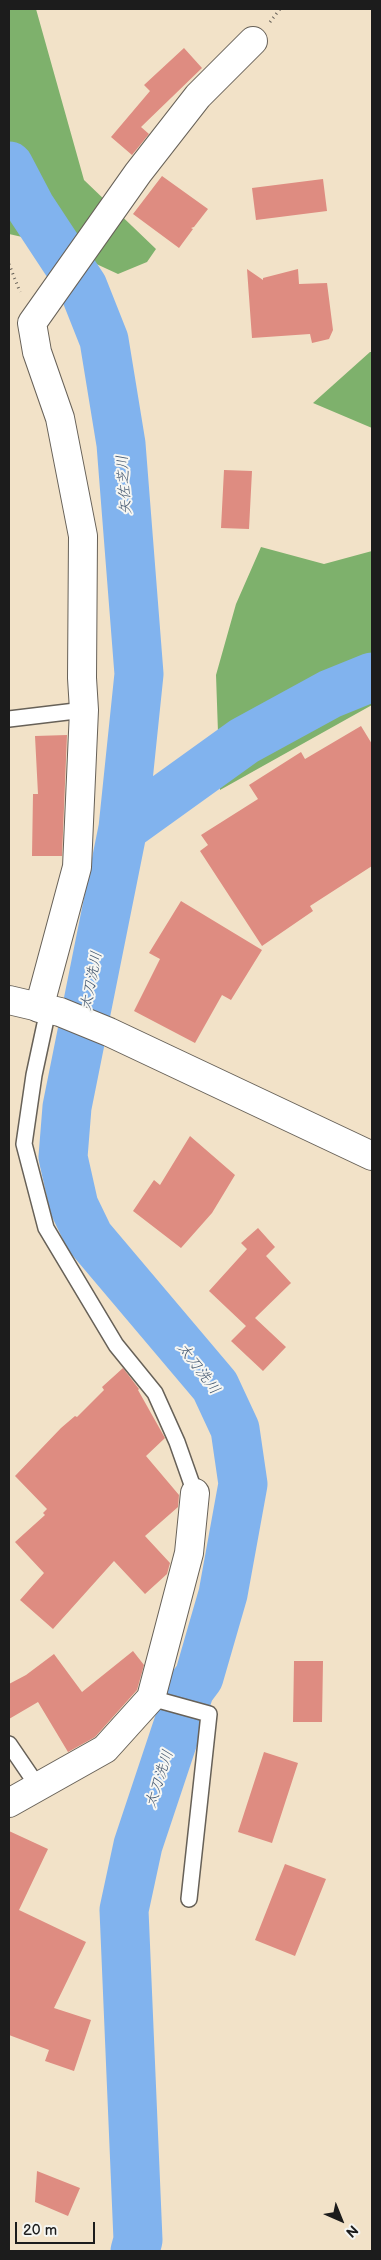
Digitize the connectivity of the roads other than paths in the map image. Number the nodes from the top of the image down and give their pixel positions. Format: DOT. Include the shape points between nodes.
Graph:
graph roads {
  1 [pos="253,41"];
  2 [pos="84,710"];
  3 [pos="9,719"];
  4 [pos="9,1000"];
  5 [pos="49,1010"];
  6 [pos="372,1156"];
  7 [pos="195,1493"];
  8 [pos="151,1698"];
  9 [pos="9,1744"];
  10 [pos="39,1788"];
  11 [pos="9,1803"];
  12 [pos="189,1899"];
  1 -- 2 [label="street" via="198,96 89,240 32,323 36,352 60,418 83,536"];
  2 -- 3 [label="lane"];
  2 -- 5 [label="street" via="77,867"];
  4 -- 5 [label="street"];
  5 -- 6 [label="street" via="109,1032"];
  5 -- 7 [label="lane" via="34,1075 24,1144 46,1228 116,1345 155,1393"];
  7 -- 8 [label="street" via="189,1553"];
  8 -- 10 [label="street" via="105,1749"];
  8 -- 12 [label="lane" via="209,1714"];
  9 -- 10 [label="lane"];
  10 -- 11 [label="street"];
}
